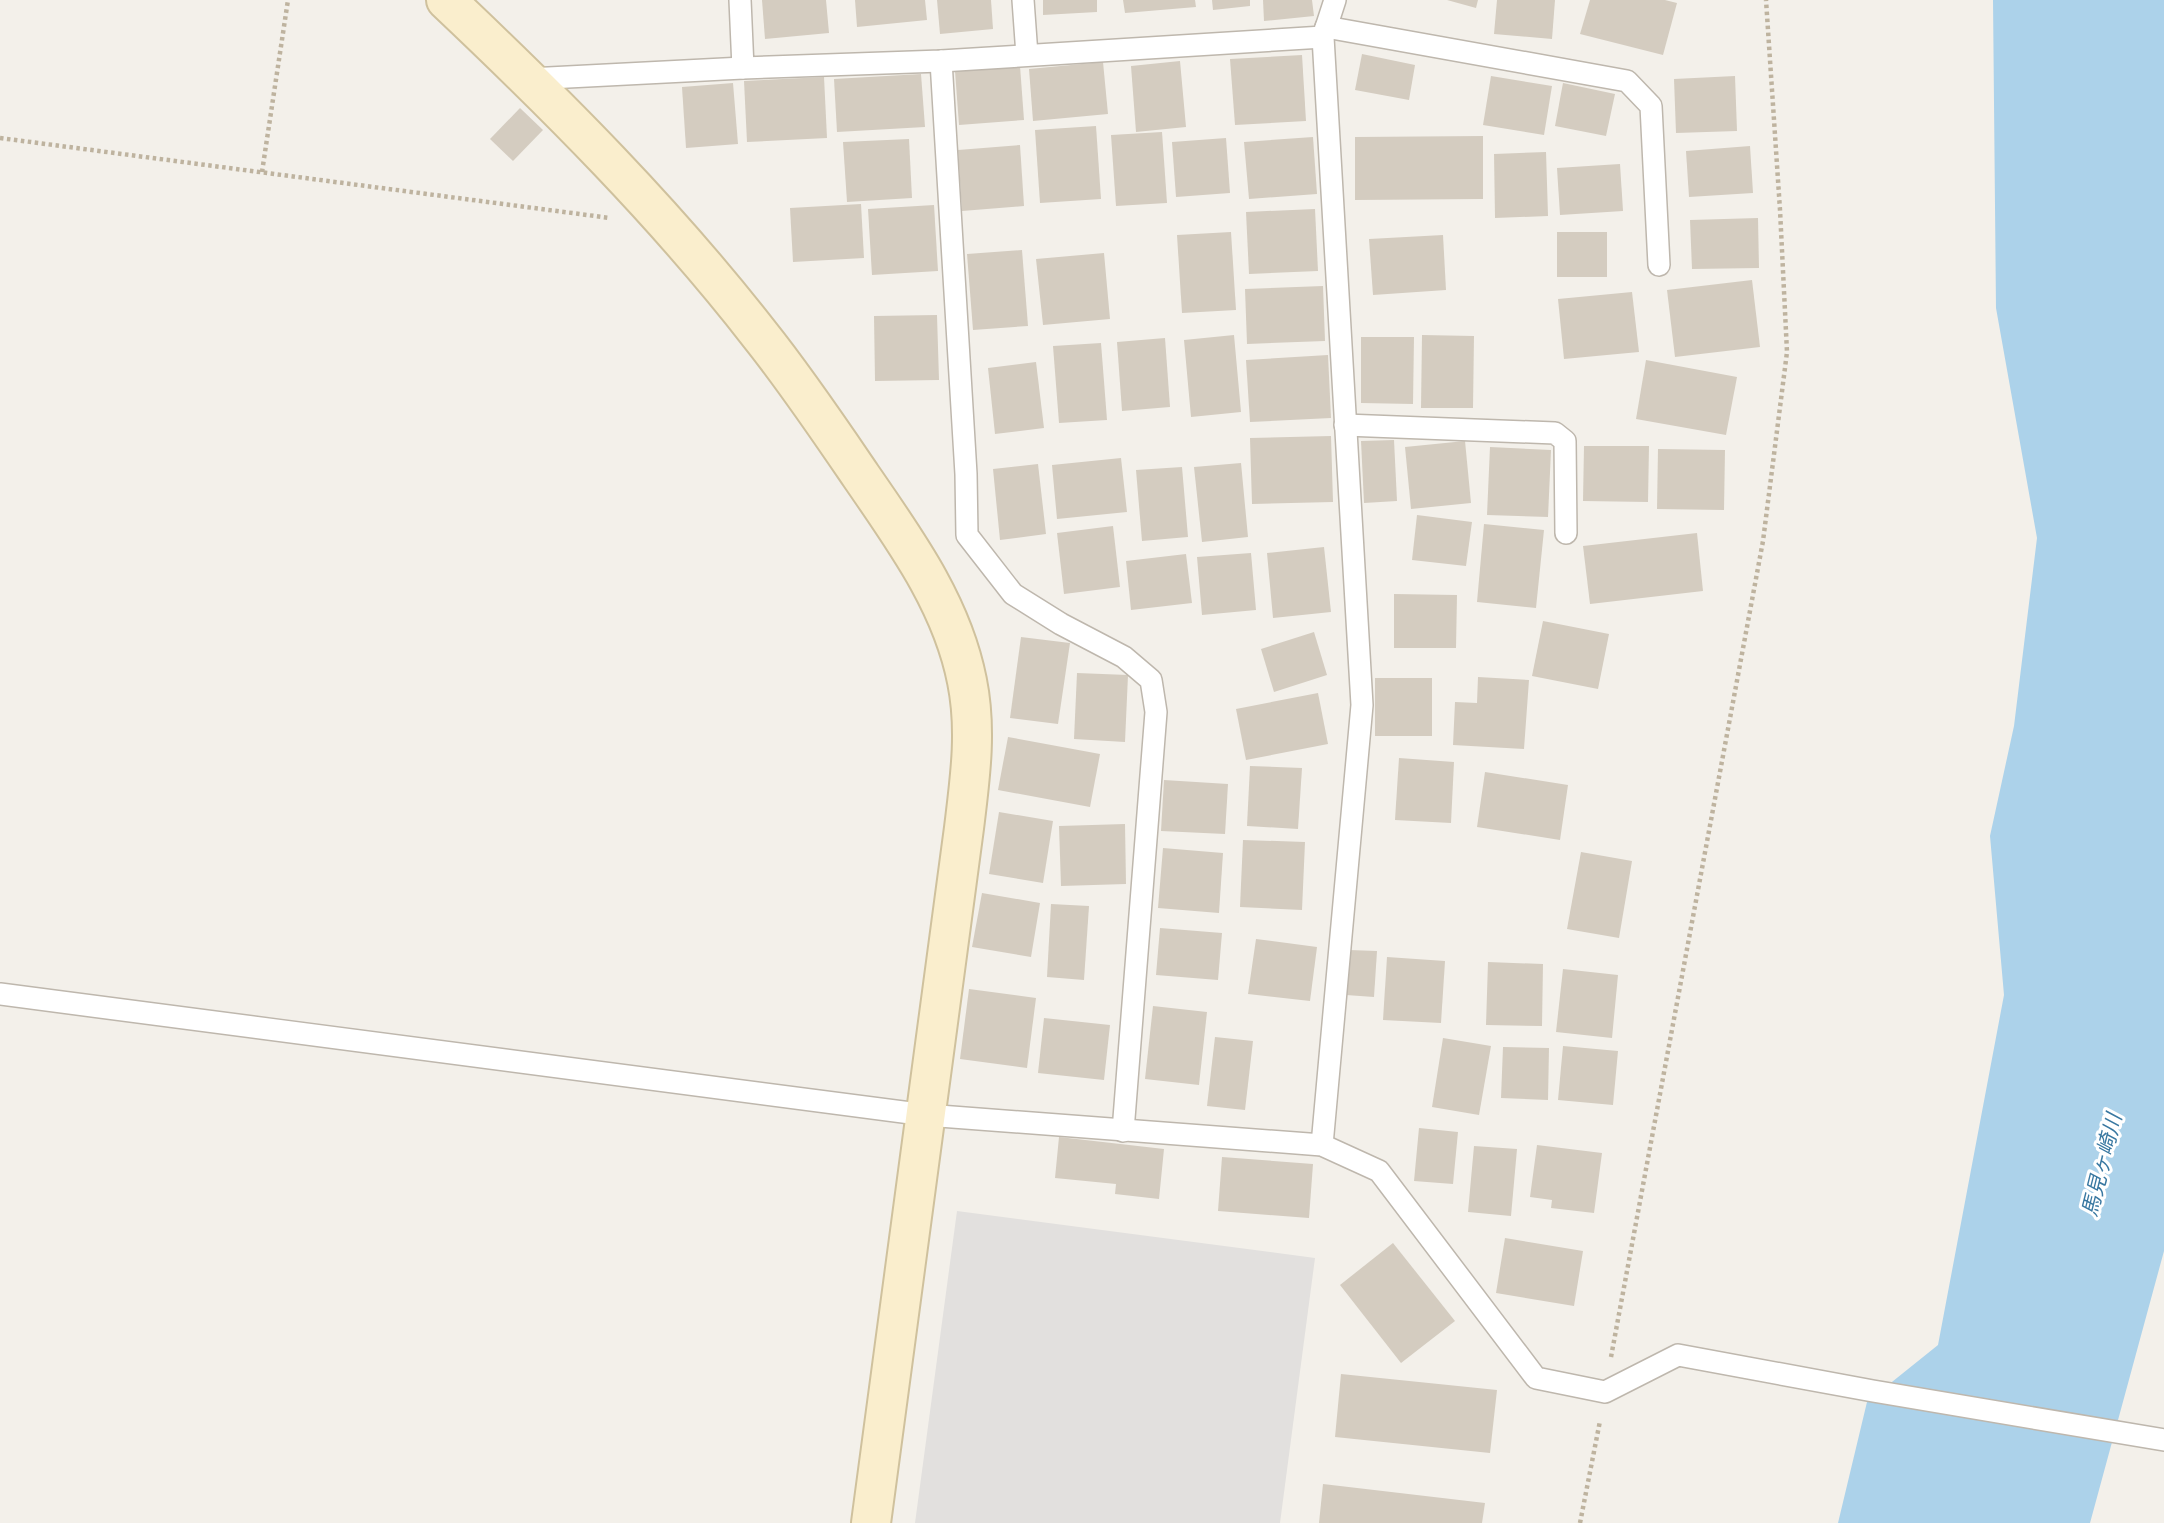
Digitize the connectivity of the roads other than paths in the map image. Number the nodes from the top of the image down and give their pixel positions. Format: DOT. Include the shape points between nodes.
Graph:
graph roads {
  1 [pos="446,0"];
  2 [pos="740,0"];
  3 [pos="1023,0"];
  4 [pos="1335,0"];
  5 [pos="1324,32"];
  6 [pos="1027,55"];
  7 [pos="941,61"];
  8 [pos="743,68"];
  9 [pos="529,79"];
  10 [pos="1659,265"];
  11 [pos="1345,425"];
  12 [pos="1566,533"];
  13 [pos="0,994"];
  14 [pos="926,1115"];
  15 [pos="1123,1131"];
  16 [pos="1322,1144"];
  17 [pos="2164,1440"];
  18 [pos="871,1523"];
  1 -- 9 [label="street"];
  2 -- 8 [label="lane"];
  3 -- 6 [label="lane"];
  4 -- 5 [label="lane"];
  5 -- 6 [label="lane"];
  5 -- 10 [label="lane" via="1627,80 1651,106"];
  5 -- 11 [label="lane"];
  6 -- 7 [label="lane"];
  7 -- 8 [label="lane"];
  7 -- 15 [label="lane" via="967,535 1013,594 1124,657 1151,680 1156,712"];
  8 -- 9 [label="lane"];
  9 -- 14 [label="street" via="669,226 760,335 912,551 948,617 967,681 973,750"];
  11 -- 12 [label="lane" via="1555,433 1565,441"];
  11 -- 16 [label="lane" via="1362,705"];
  13 -- 14 [label="lane"];
  14 -- 15 [label="lane"];
  14 -- 18 [label="street"];
  15 -- 16 [label="lane"];
  16 -- 17 [label="lane" via="1379,1171 1536,1378 1605,1392 1678,1355"];
}
